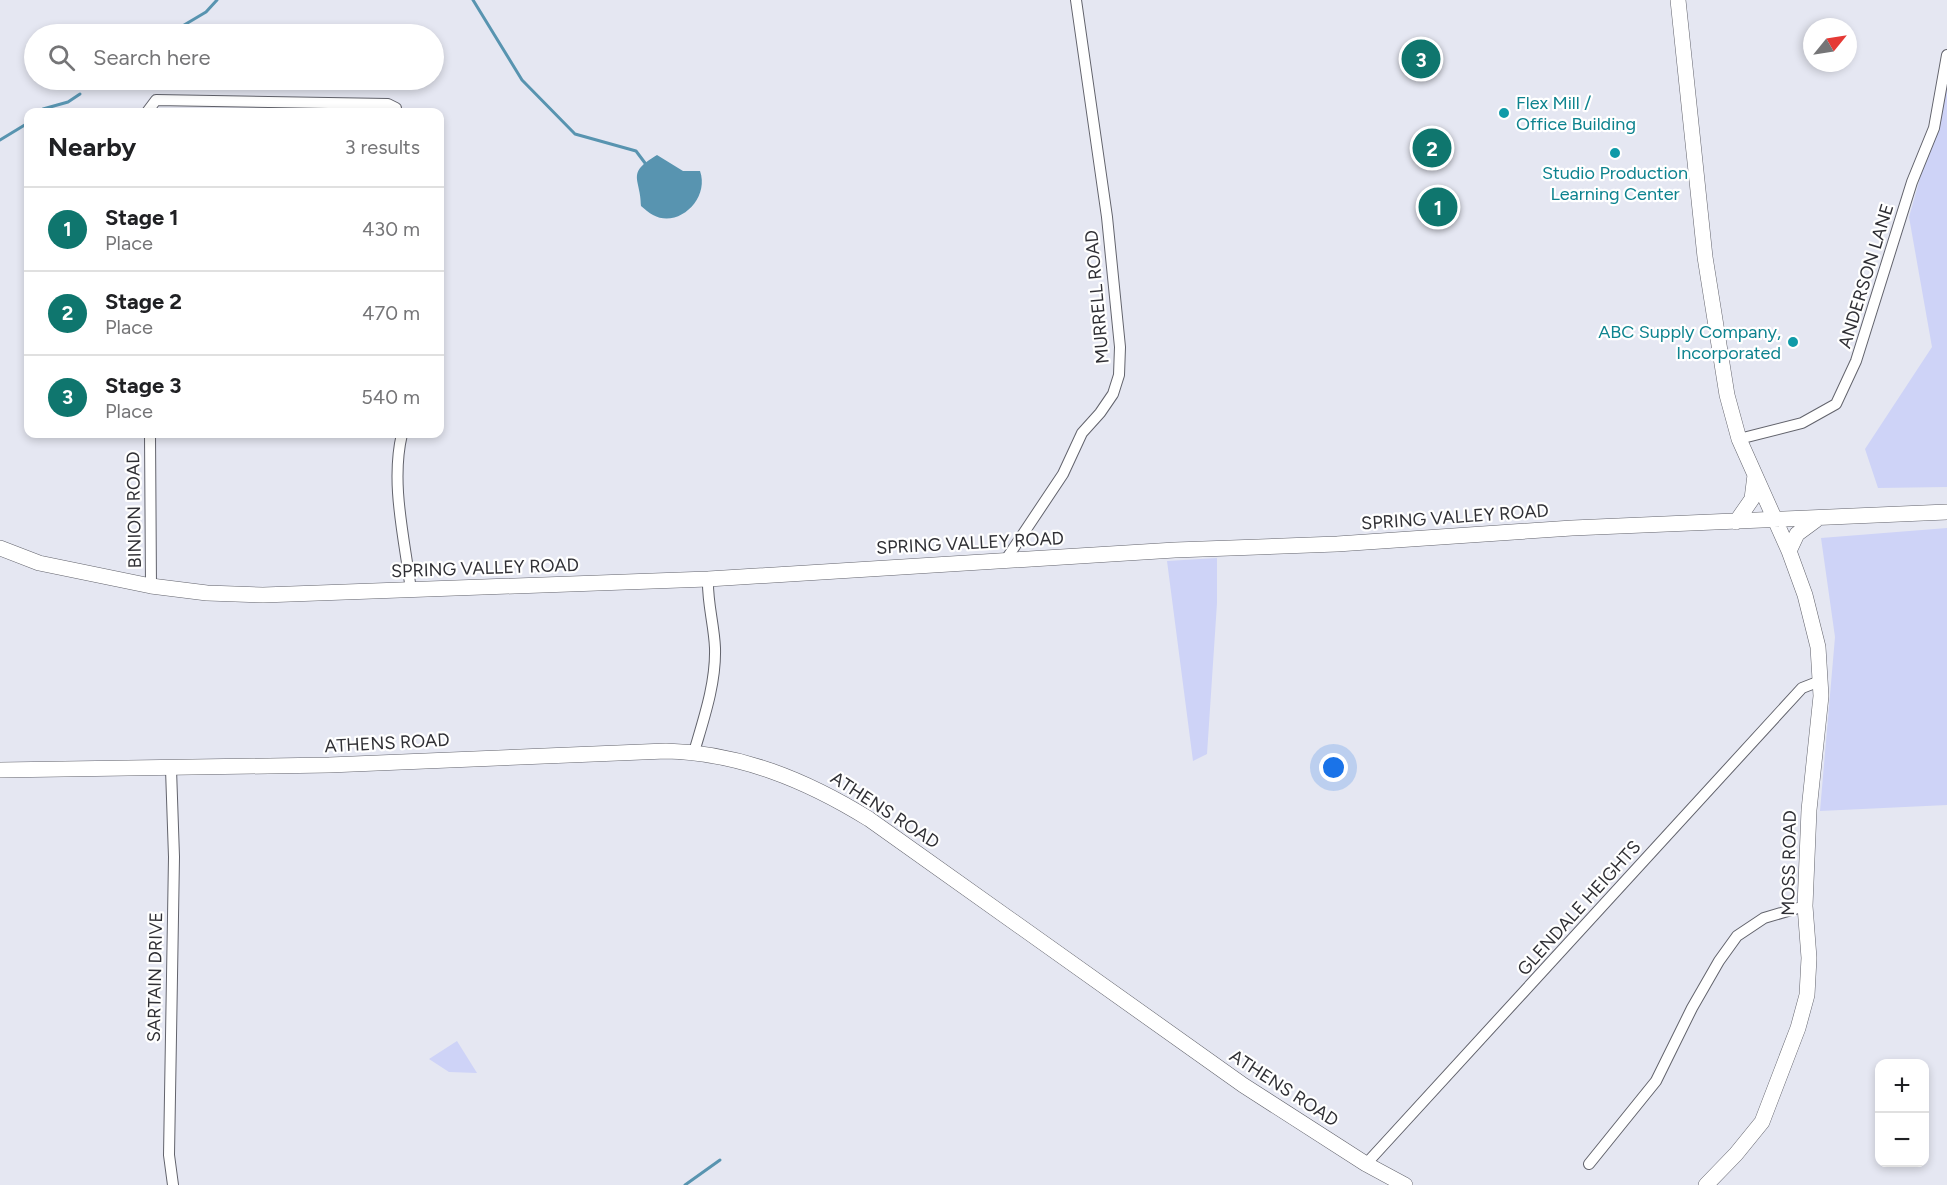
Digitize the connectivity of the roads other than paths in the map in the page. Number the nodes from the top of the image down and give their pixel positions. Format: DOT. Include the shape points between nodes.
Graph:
graph roads {
  1 [pos="1076,0"];
  2 [pos="1678,0"];
  3 [pos="1947,55"];
  4 [pos="150,108"];
  5 [pos="396,108"];
  6 [pos="150,438"];
  7 [pos="401,438"];
  8 [pos="1739,439"];
  9 [pos="1755,472"];
  10 [pos="1947,512"];
  11 [pos="1817,519"];
  12 [pos="1776,521"];
  13 [pos="1736,522"];
  14 [pos="0,548"];
  15 [pos="1789,551"];
  16 [pos="1005,561"];
  17 [pos="708,579"];
  18 [pos="152,586"];
  19 [pos="411,591"];
  20 [pos="1820,681"];
  21 [pos="694,752"];
  22 [pos="171,769"];
  23 [pos="0,770"];
  24 [pos="1805,906"];
  25 [pos="1366,1164"];
  26 [pos="1589,1164"];
  27 [pos="173,1185"];
  28 [pos="1405,1185"];
  29 [pos="1706,1185"];
  1 -- 16 [label="street, MURRELL ROAD" via="1107,217 1120,347 1119,375 1113,394 1083,433 1063,474"];
  2 -- 8 [label="street, MOSS ROAD" via="1705,257 1727,395"];
  3 -- 8 [label="street, ANDERSON LANE" via="1934,129 1912,182 1856,361 1836,404 1802,423"];
  4 -- 5 [label="street" via="156,100 388,104"];
  6 -- 18 [label="street, BINION ROAD"];
  7 -- 19 [label="street" via="397,453 398,486"];
  8 -- 9 [label="street, MOSS ROAD"];
  9 -- 12 [label="street, MOSS ROAD"];
  9 -- 13 [label="street" via="1752,499"];
  10 -- 11 [label="street, SPRING VALLEY ROAD"];
  11 -- 12 [label="street, SPRING VALLEY ROAD"];
  11 -- 15 [label="street" via="1797,534"];
  12 -- 13 [label="street, SPRING VALLEY ROAD"];
  12 -- 15 [label="street, MOSS ROAD"];
  13 -- 16 [label="street, SPRING VALLEY ROAD"];
  14 -- 18 [label="street, SPRING VALLEY ROAD" via="39,563"];
  15 -- 20 [label="street, MOSS ROAD" via="1818,647"];
  16 -- 17 [label="street, SPRING VALLEY ROAD"];
  17 -- 19 [label="street, SPRING VALLEY ROAD"];
  17 -- 21 [label="street" via="714,669"];
  18 -- 19 [label="street, SPRING VALLEY ROAD" via="263,595"];
  20 -- 24 [label="street, MOSS ROAD"];
  20 -- 25 [label="street, GLENDALE HEIGHTS" via="1802,688"];
  21 -- 22 [label="street, ATHENS ROAD"];
  21 -- 25 [label="street, ATHENS ROAD" via="784,775 860,813 1244,1085"];
  22 -- 23 [label="street, ATHENS ROAD"];
  22 -- 27 [label="street, SARTAIN DRIVE" via="174,857 169,1155"];
  24 -- 26 [label="street" via="1764,918 1737,936 1692,1008 1656,1081"];
  24 -- 29 [label="street, MOSS ROAD" via="1807,995 1798,1028 1762,1122"];
  25 -- 28 [label="street, ATHENS ROAD"];
}
